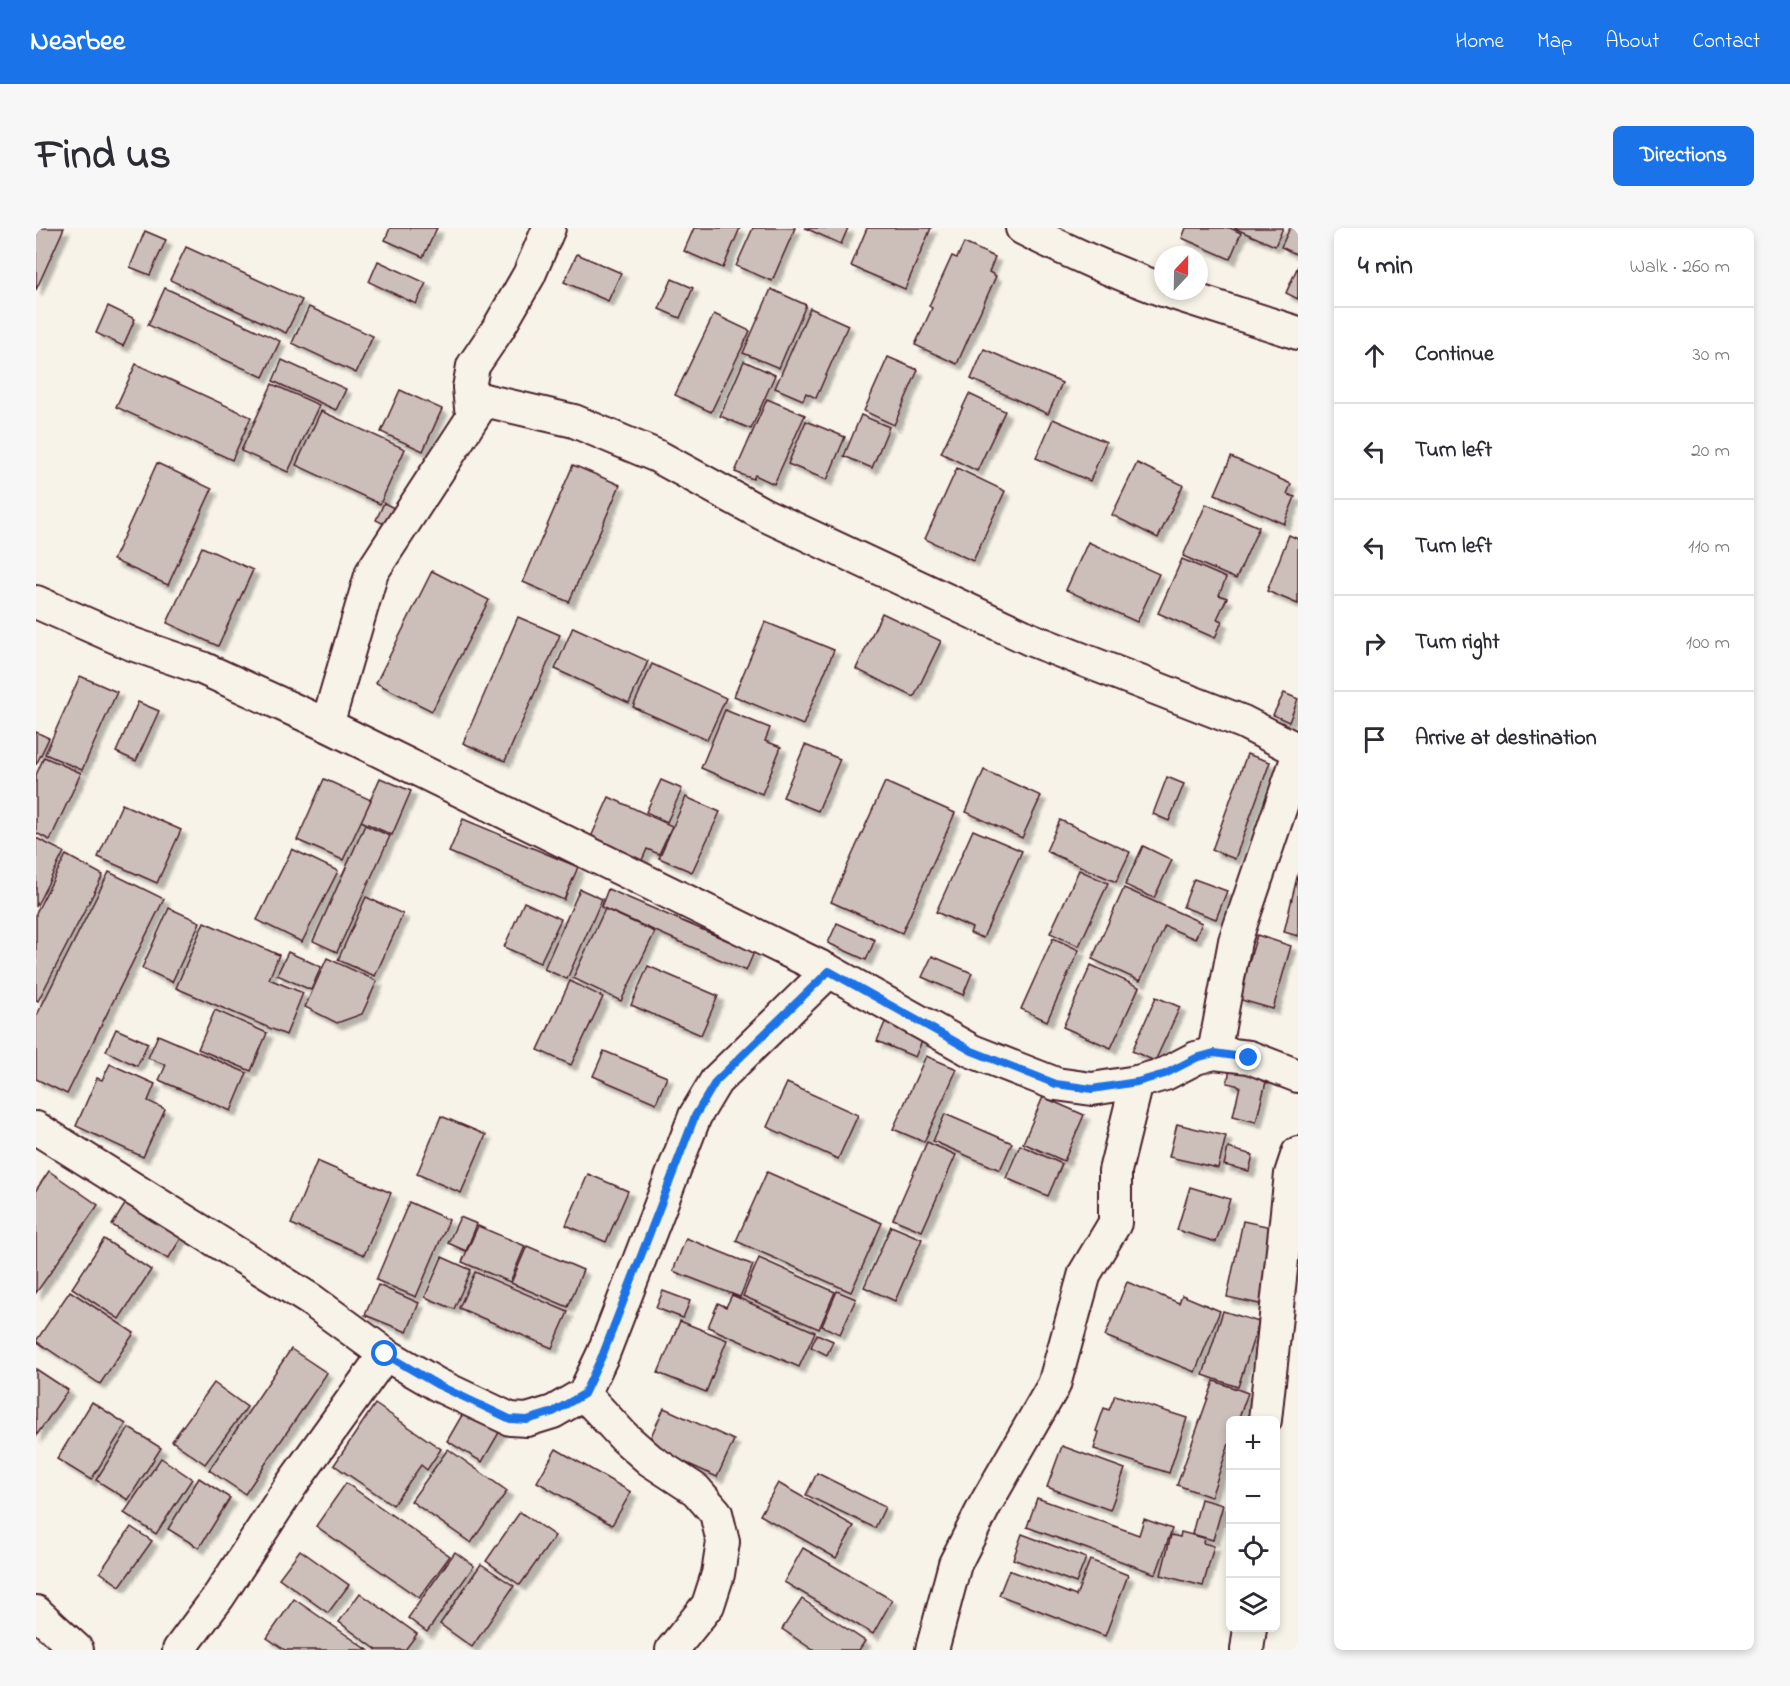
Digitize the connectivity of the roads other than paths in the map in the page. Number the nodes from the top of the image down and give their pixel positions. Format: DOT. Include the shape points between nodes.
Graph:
graph roads {
  1 [pos="549,228"];
  2 [pos="1022,228"];
  3 [pos="1154,286"];
  4 [pos="1196,300"];
  5 [pos="1298,333"];
  6 [pos="484,400"];
  7 [pos="36,602"];
  8 [pos="327,725"];
  9 [pos="1298,750"];
  10 [pos="1298,756"];
  11 [pos="829,971"];
  12 [pos="1214,1053"];
  13 [pos="1298,1076"];
  14 [pos="1137,1082"];
  15 [pos="36,1128"];
  16 [pos="1298,1154"];
  17 [pos="385,1354"];
  18 [pos="584,1394"];
  19 [pos="1265,1416"];
  20 [pos="36,1612"];
  21 [pos="1249,1632"];
  22 [pos="77,1650"];
  23 [pos="179,1650"];
  24 [pos="672,1650"];
  25 [pos="932,1650"];
  26 [pos="1247,1650"];
  1 -- 6 [label="street" via="530,275 473,366 471,408"];
  2 -- 3 [label="street"];
  4 -- 5 [label="street"];
  6 -- 8 [label="street" via="372,572"];
  6 -- 9 [label="street" via="574,421 657,456 763,514 1032,640 1243,722"];
  7 -- 8 [label="street" via="132,644 202,668"];
  8 -- 11 [label="street"];
  10 -- 12 [label="street" via="1235,941"];
  11 -- 14 [label="street" via="972,1051 1056,1084 1092,1089"];
  11 -- 18 [label="street" via="716,1081 695,1116"];
  12 -- 13 [label="street" via="1249,1058"];
  12 -- 14 [label="street"];
  14 -- 25 [label="street" via="1115,1171 1114,1223 1086,1273 1054,1385 955,1564"];
  15 -- 17 [label="street" via="311,1300"];
  16 -- 19 [label="street" via="1291,1174"];
  17 -- 18 [label="street" via="438,1385 510,1419 527,1420 553,1412"];
  17 -- 23 [label="street"];
  18 -- 24 [label="street" via="624,1437 650,1460 696,1490 716,1513 723,1542 718,1574 708,1605"];
  20 -- 22 [label="street"];
  21 -- 26 [label="street"];
}
